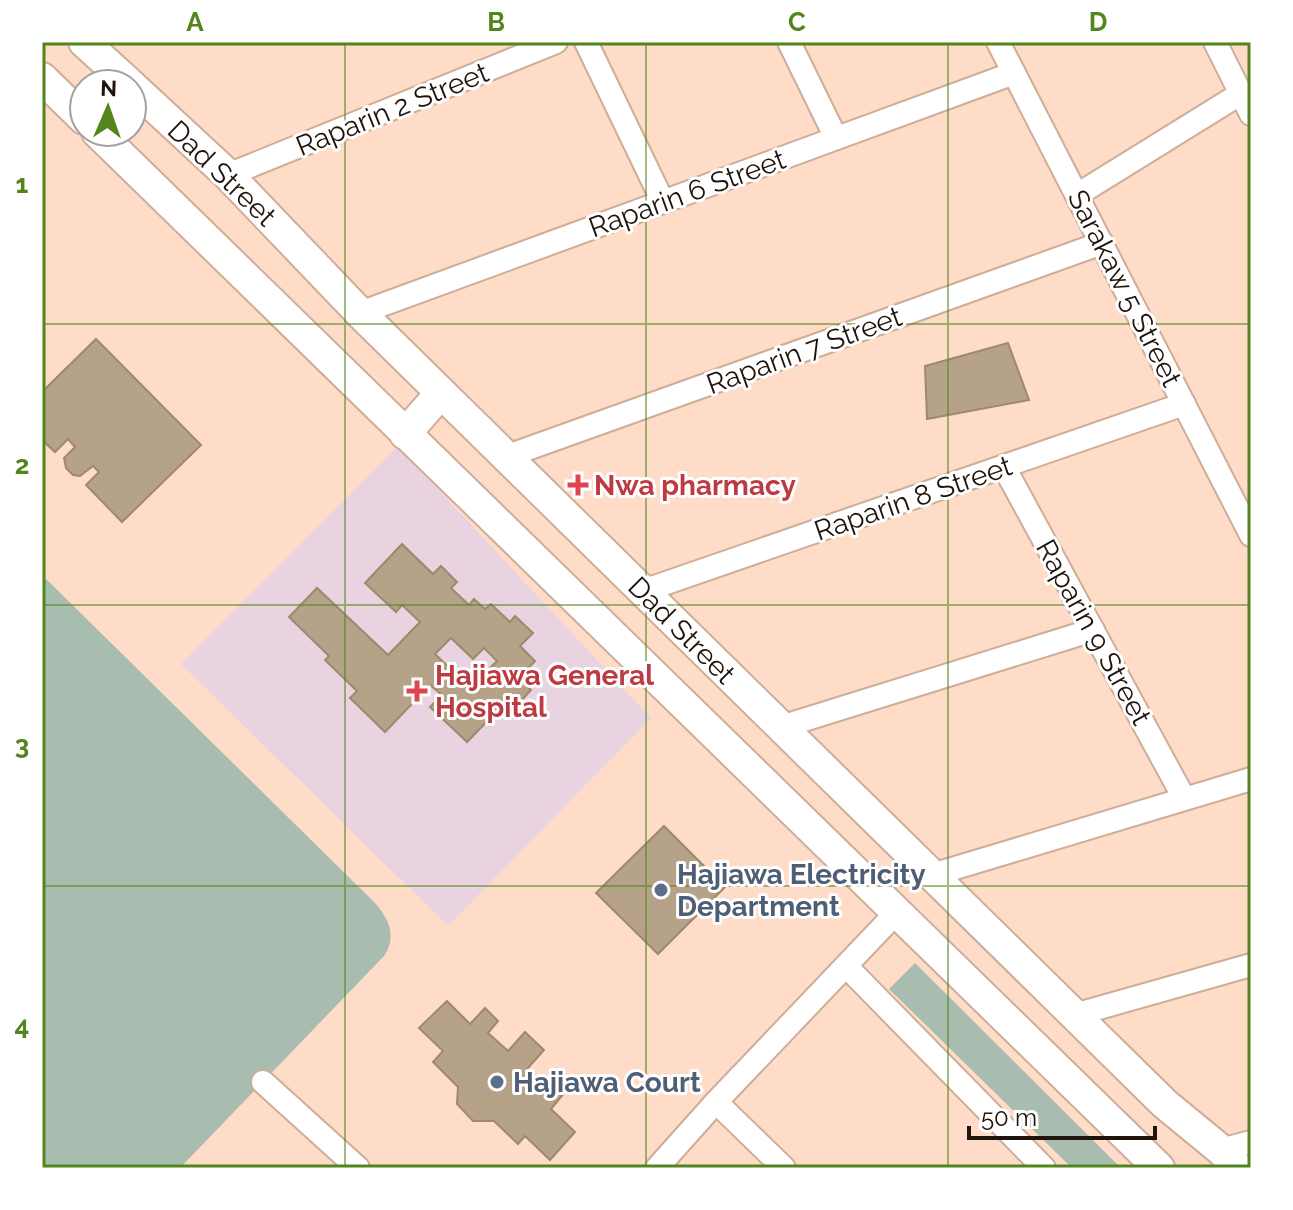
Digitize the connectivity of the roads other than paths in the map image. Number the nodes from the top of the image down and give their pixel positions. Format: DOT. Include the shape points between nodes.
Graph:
graph roads {
  1 [pos="84,42"];
  2 [pos="556,42"];
  3 [pos="586,42"];
  4 [pos="789,42"];
  5 [pos="998,42"];
  6 [pos="1215,42"];
  7 [pos="112,68"];
  8 [pos="1014,73"];
  9 [pos="42,78"];
  10 [pos="1240,94"];
  11 [pos="148,101"];
  12 [pos="68,103"];
  13 [pos="1251,114"];
  14 [pos="836,138"];
  15 [pos="113,148"];
  16 [pos="228,175"];
  17 [pos="1077,195"];
  18 [pos="663,202"];
  19 [pos="1102,243"];
  20 [pos="360,313"];
  21 [pos="441,393"];
  22 [pos="1184,404"];
  23 [pos="405,434"];
  24 [pos="505,457"];
  25 [pos="1004,467"];
  26 [pos="1251,535"];
  27 [pos="643,591"];
  28 [pos="1093,630"];
  29 [pos="781,727"];
  30 [pos="1251,779"];
  31 [pos="1184,798"];
  32 [pos="932,875"];
  33 [pos="897,912"];
  34 [pos="1251,965"];
  35 [pos="846,966"];
  36 [pos="1074,1015"];
  37 [pos="263,1082"];
  38 [pos="716,1102"];
  39 [pos="1165,1104"];
  40 [pos="1129,1139"];
  41 [pos="1251,1142"];
  42 [pos="1229,1159"];
  43 [pos="358,1168"];
  44 [pos="657,1168"];
  45 [pos="784,1168"];
  46 [pos="1044,1168"];
  47 [pos="1159,1168"];
  1 -- 7 [label="street, Dad Street"];
  2 -- 16 [label="street, Raparin 2 Street"];
  3 -- 18 [label="street"];
  4 -- 14 [label="street"];
  5 -- 8 [label="street, Sarakaw 5 Street"];
  6 -- 10 [label="street"];
  8 -- 14 [label="street, Raparin 6 Street"];
  8 -- 17 [label="street, Sarakaw 5 Street"];
  9 -- 12 [label="street"];
  10 -- 13 [label="street"];
  10 -- 17 [label="street"];
  11 -- 16 [label="street, Dad Street"];
  14 -- 18 [label="street, Raparin 6 Street"];
  15 -- 23 [label="street, Dad Street"];
  16 -- 20 [label="street, Dad Street"];
  17 -- 19 [label="street, Sarakaw 5 Street"];
  18 -- 20 [label="street, Raparin 6 Street"];
  19 -- 22 [label="street, Sarakaw 5 Street"];
  19 -- 24 [label="street, Raparin 7 Street"];
  20 -- 21 [label="street, Dad Street"];
  21 -- 23 [label="street"];
  21 -- 24 [label="street, Dad Street"];
  22 -- 25 [label="street, Raparin 8 Street"];
  22 -- 26 [label="street, Sarakaw 5 Street"];
  23 -- 33 [label="street, Dad Street"];
  24 -- 27 [label="street, Dad Street"];
  25 -- 27 [label="street, Raparin 8 Street"];
  25 -- 28 [label="street, Raparin 9 Street"];
  27 -- 29 [label="street, Dad Street"];
  28 -- 29 [label="street"];
  28 -- 31 [label="street, Raparin 9 Street"];
  29 -- 32 [label="street, Dad Street"];
  30 -- 31 [label="street"];
  31 -- 32 [label="street"];
  32 -- 36 [label="street, Dad Street"];
  33 -- 35 [label="street"];
  33 -- 40 [label="street, Dad Street"];
  34 -- 36 [label="street"];
  35 -- 38 [label="street"];
  35 -- 46 [label="street"];
  36 -- 39 [label="street, Dad Street"];
  37 -- 43 [label="street"];
  38 -- 44 [label="street"];
  38 -- 45 [label="street"];
  39 -- 40 [label="street"];
  39 -- 42 [label="street, Dad Street"];
  40 -- 47 [label="street, Dad Street"];
  41 -- 42 [label="street"];
}
